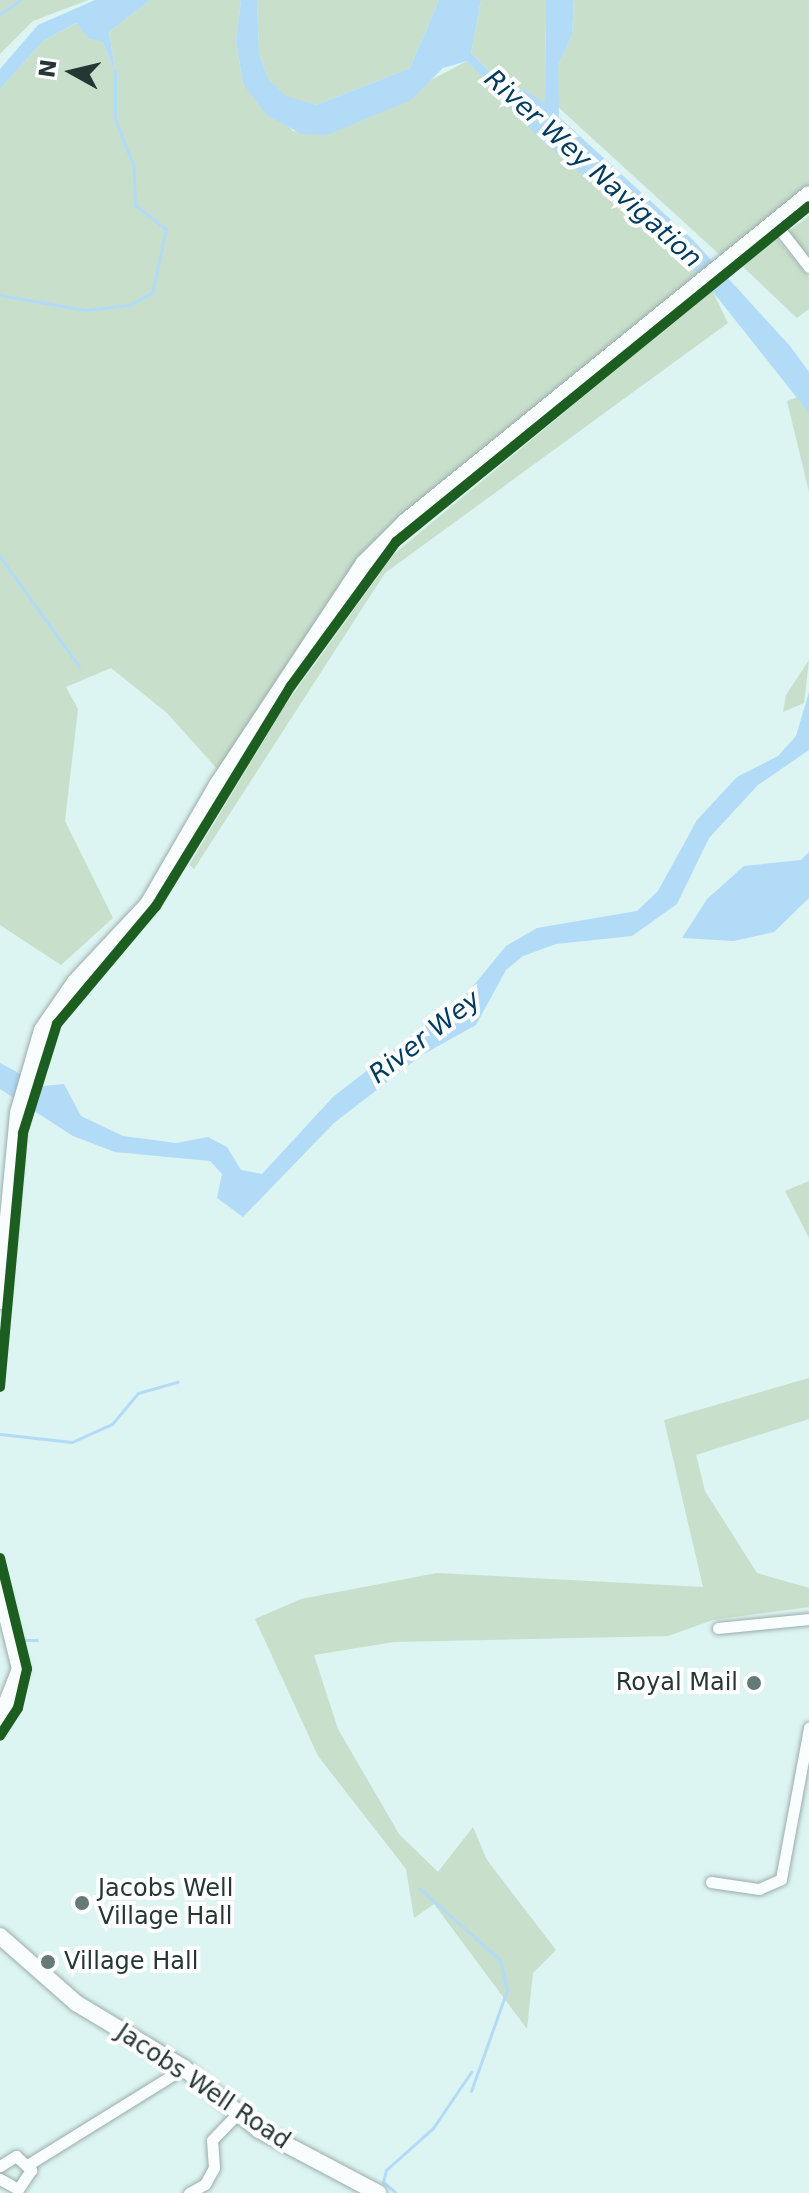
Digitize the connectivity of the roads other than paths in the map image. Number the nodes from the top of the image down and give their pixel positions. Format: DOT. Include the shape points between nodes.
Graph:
graph roads {
  1 [pos="809,194"];
  2 [pos="774,222"];
  3 [pos="809,267"];
  4 [pos="0,1301"];
  5 [pos="0,1588"];
  6 [pos="809,1619"];
  7 [pos="718,1628"];
  8 [pos="0,1720"];
  9 [pos="809,1728"];
  10 [pos="711,1882"];
  11 [pos="0,1936"];
  12 [pos="184,2068"];
  13 [pos="238,2113"];
  14 [pos="29,2164"];
  15 [pos="0,2166"];
  16 [pos="0,2179"];
  17 [pos="189,2193"];
  18 [pos="378,2193"];
  1 -- 2 [label="street"];
  2 -- 3 [label="street"];
  2 -- 4 [label="street" via="364,563 148,904 50,1016 21,1102"];
  5 -- 8 [label="street" via="20,1663 15,1696"];
  6 -- 7 [label="street"];
  9 -- 10 [label="street" via="781,1879 759,1889"];
  11 -- 12 [label="street, Jacobs Well Road" via="76,2003"];
  12 -- 13 [label="street, Jacobs Well Road"];
  12 -- 14 [label="street"];
  13 -- 17 [label="street" via="212,2140 214,2168 205,2184"];
  13 -- 18 [label="street, Jacobs Well Road"];
  14 -- 15 [label="street" via="16,2156"];
  14 -- 16 [label="street" via="23,2187 10,2189"];
}
